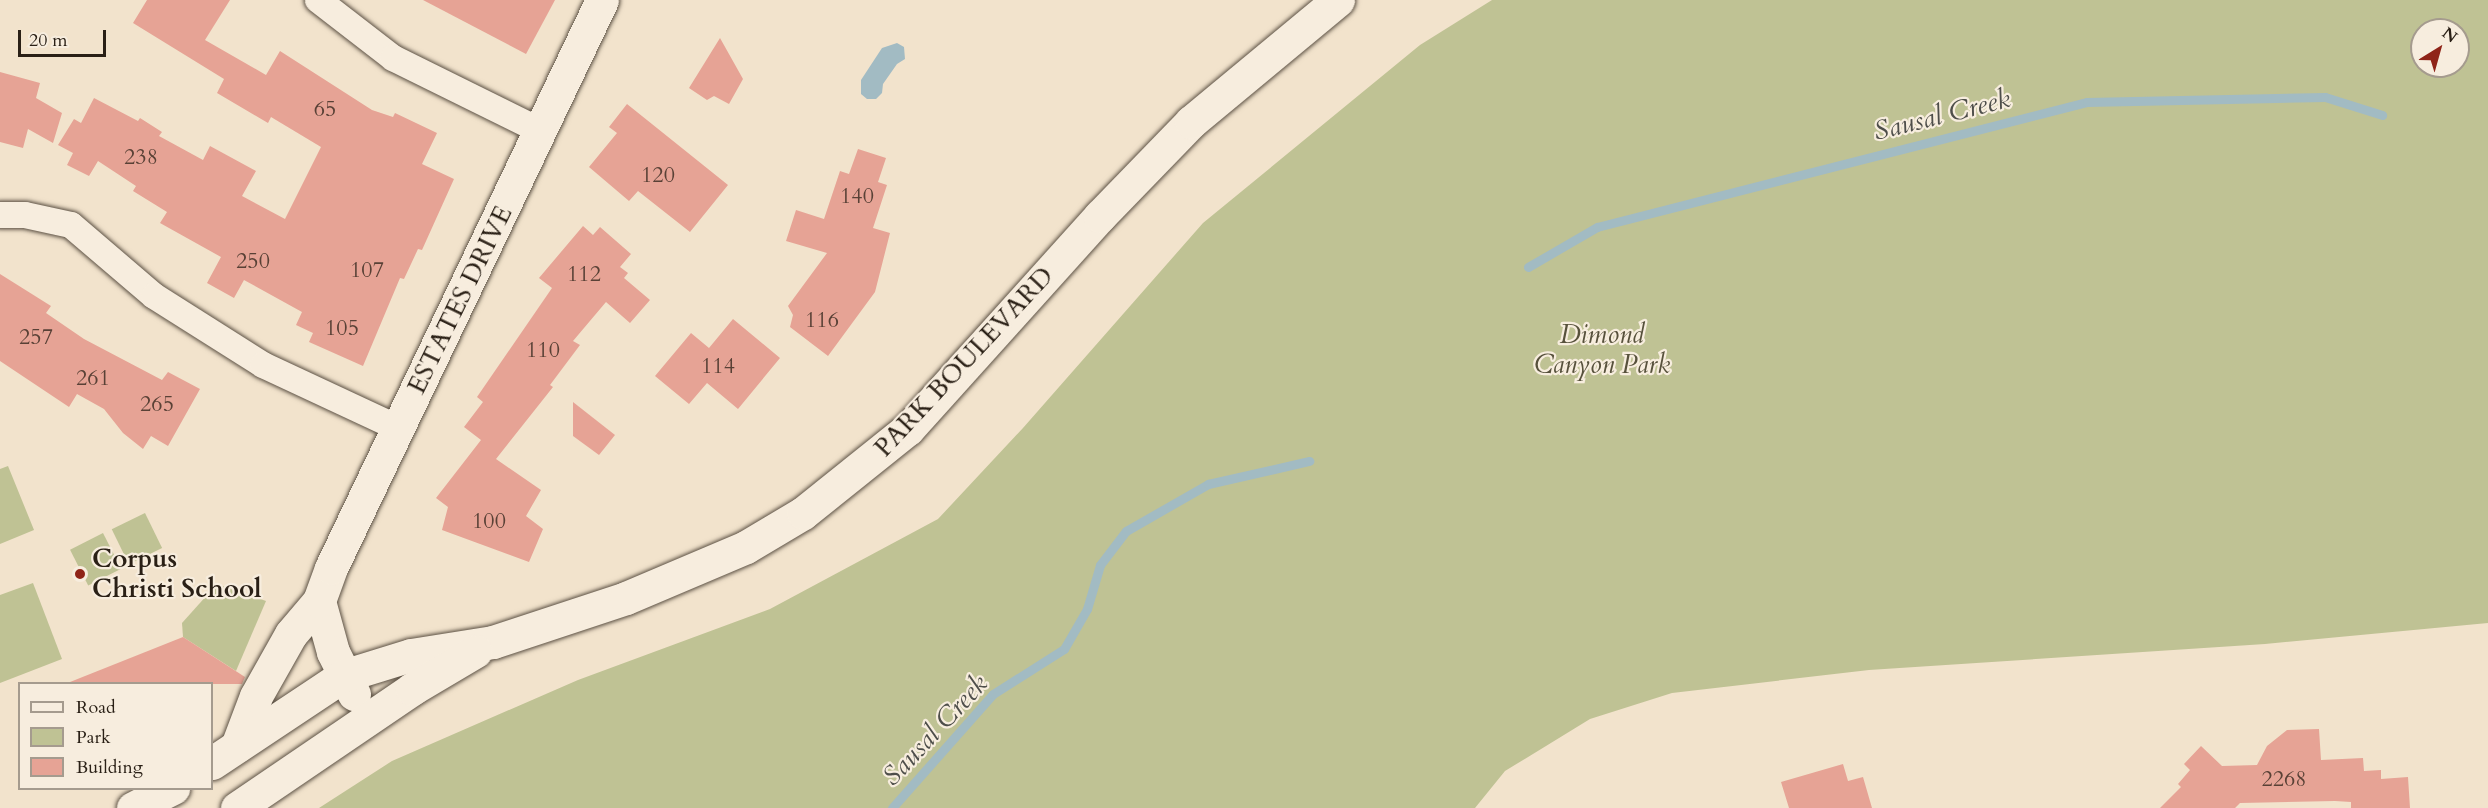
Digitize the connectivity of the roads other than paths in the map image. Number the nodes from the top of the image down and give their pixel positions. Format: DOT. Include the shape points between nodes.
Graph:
graph roads {
  1 [pos="318,0"];
  2 [pos="603,0"];
  3 [pos="1338,0"];
  4 [pos="541,131"];
  5 [pos="0,215"];
  6 [pos="398,428"];
  7 [pos="319,601"];
  8 [pos="493,642"];
  9 [pos="343,676"];
  10 [pos="369,717"];
  11 [pos="224,755"];
  12 [pos="171,790"];
  13 [pos="134,808"];
  14 [pos="237,808"];
  1 -- 4 [label="street" via="393,58"];
  2 -- 4 [label="main road, ESTATES DRIVE"];
  3 -- 8 [label="main road, PARK BOULEVARD" via="1191,122 1100,216 908,429 857,473 803,513 746,547 688,574"];
  4 -- 6 [label="main road, ESTATES DRIVE"];
  5 -- 6 [label="street" via="25,215 71,225 154,296 263,365"];
  6 -- 7 [label="main road, ESTATES DRIVE"];
  7 -- 9 [label="main road" via="321,618"];
  7 -- 11 [label="main road, ESTATES DRIVE" via="291,634"];
  8 -- 9 [label="main road, PARK BOULEVARD" via="411,655"];
  8 -- 10 [label="main road, PARK BOULEVARD"];
  9 -- 10 [label="main road"];
  9 -- 11 [label="main road, PARK BOULEVARD"];
  10 -- 14 [label="main road, PARK BOULEVARD"];
  12 -- 13 [label="main road"];
}
